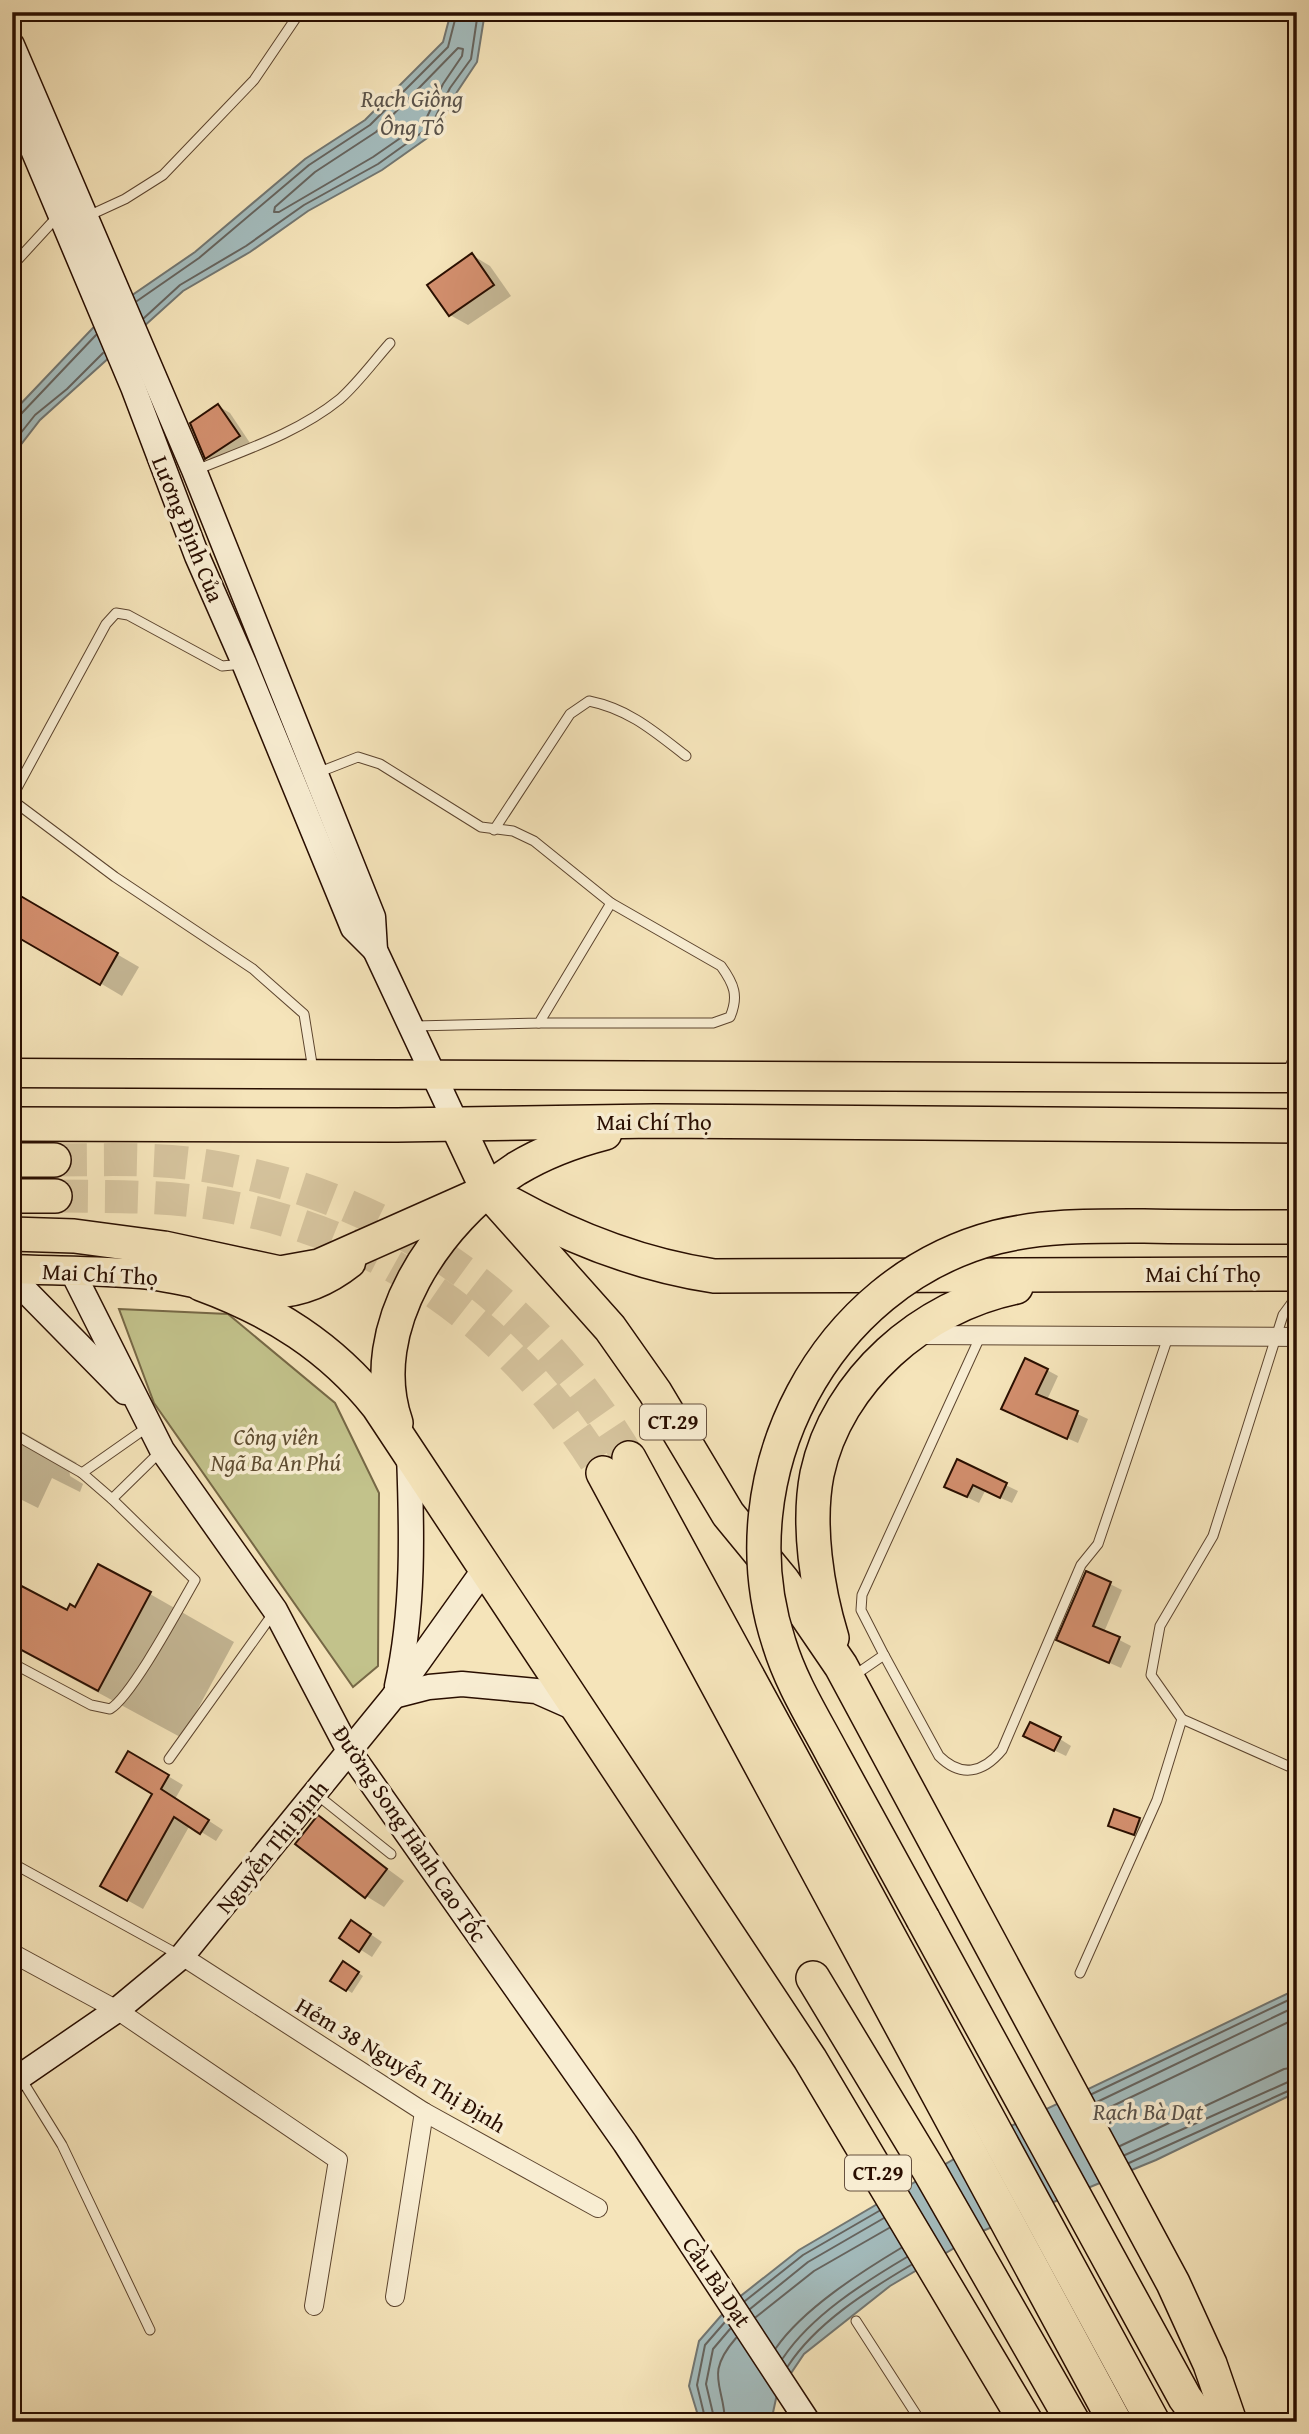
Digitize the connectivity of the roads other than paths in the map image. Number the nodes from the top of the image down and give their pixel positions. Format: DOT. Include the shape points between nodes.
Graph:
graph roads {
  1 [pos="300,12"];
  2 [pos="12,46"];
  3 [pos="12,100"];
  4 [pos="60,213"];
  5 [pos="86,216"];
  6 [pos="89,251"];
  7 [pos="12,265"];
  8 [pos="390,342"];
  9 [pos="194,470"];
  10 [pos="244,663"];
  11 [pos="687,756"];
  12 [pos="315,774"];
  13 [pos="12,799"];
  14 [pos="495,830"];
  15 [pos="611,903"];
  16 [pos="375,950"];
  17 [pos="539,1023"];
  18 [pos="411,1026"];
  19 [pos="1297,1051"];
  20 [pos="12,1073"];
  21 [pos="313,1076"];
  22 [pos="435,1077"];
  23 [pos="1291,1077"];
  24 [pos="655,1121"];
  25 [pos="12,1125"];
  26 [pos="457,1125"];
  27 [pos="1297,1126"];
  28 [pos="12,1160"];
  29 [pos="54,1160"];
  30 [pos="488,1191"];
  31 [pos="12,1196"];
  32 [pos="55,1196"];
  33 [pos="1297,1227"];
  34 [pos="12,1234"];
  35 [pos="380,1239"];
  36 [pos="12,1269"];
  37 [pos="72,1271"];
  38 [pos="1297,1274"];
  39 [pos="1076,1275"];
  40 [pos="12,1277"];
  41 [pos="201,1284"];
  42 [pos="1297,1296"];
  43 [pos="911,1335"];
  44 [pos="980,1337"];
  45 [pos="1168,1337"];
  46 [pos="1276,1337"];
  47 [pos="1297,1337"];
  48 [pos="146,1418"];
  49 [pos="12,1433"];
  50 [pos="162,1450"];
  51 [pos="409,1450"];
  52 [pos="616,1465"];
  53 [pos="82,1473"];
  54 [pos="112,1499"];
  55 [pos="486,1567"];
  56 [pos="275,1610"];
  57 [pos="884,1655"];
  58 [pos="12,1663"];
  59 [pos="845,1672"];
  60 [pos="394,1696"];
  61 [pos="579,1710"];
  62 [pos="1182,1719"];
  63 [pos="349,1751"];
  64 [pos="169,1759"];
  65 [pos="1297,1770"];
  66 [pos="315,1794"];
  67 [pos="391,1854"];
  68 [pos="12,1863"];
  69 [pos="12,1953"];
  70 [pos="182,1956"];
  71 [pos="1080,1973"];
  72 [pos="813,1978"];
  73 [pos="117,2010"];
  74 [pos="16,2079"];
  75 [pos="424,2112"];
  76 [pos="625,2143"];
  77 [pos="598,2208"];
  78 [pos="1056,2278"];
  79 [pos="395,2297"];
  80 [pos="314,2306"];
  81 [pos="856,2321"];
  82 [pos="150,2330"];
  83 [pos="808,2422"];
  84 [pos="921,2422"];
  85 [pos="1026,2422"];
  86 [pos="1073,2422"];
  87 [pos="1115,2422"];
  88 [pos="1153,2422"];
  89 [pos="1210,2422"];
  90 [pos="1230,2422"];
  1 -- 5 [label="lane" via="254,80 163,175"];
  2 -- 5 [label="main road, Lương Định Của"];
  3 -- 4 [label="main road, Lương Định Của"];
  4 -- 6 [label="main road, Lương Định Của"];
  4 -- 7 [label="lane"];
  5 -- 6 [label="main road, Lương Định Của"];
  6 -- 9 [label="main road, Lương Định Của" via="155,375"];
  6 -- 10 [label="main road, Lương Định Của" via="133,387 197,556"];
  8 -- 9 [label="lane" via="342,397 320,414"];
  9 -- 12 [label="main road, Lương Định Của"];
  10 -- 13 [label="lane" via="222,666 128,615 116,613"];
  10 -- 16 [label="main road, Lương Định Của" via="353,928"];
  11 -- 14 [label="lane" via="634,716 589,701 570,714"];
  12 -- 14 [label="lane" via="358,757 380,764 481,827"];
  12 -- 16 [label="main road, Lương Định Của" via="373,917"];
  13 -- 21 [label="lane" via="115,877 253,969 304,1014"];
  14 -- 15 [label="lane" via="513,831 534,841"];
  15 -- 17 [label="lane"];
  15 -- 17 [label="lane" via="721,965 732,981 737,1002 730,1017 713,1023"];
  16 -- 18 [label="main road, Lương Định Của"];
  17 -- 18 [label="lane"];
  18 -- 22 [label="main road, Lương Định Của"];
  19 -- 23 [label="lane"];
  20 -- 21 [label="main road, Mai Chí Thọ"];
  21 -- 22 [label="main road, Mai Chí Thọ"];
  22 -- 23 [label="main road, Mai Chí Thọ"];
  22 -- 26 [label="main road, Lương Định Của"];
  24 -- 26 [label="highway, Mai Chí Thọ"];
  24 -- 27 [label="highway, Mai Chí Thọ"];
  24 -- 30 [label="highway" via="562,1146 515,1170"];
  25 -- 26 [label="highway, Mai Chí Thọ"];
  26 -- 30 [label="highway"];
  28 -- 29 [label="highway"];
  30 -- 35 [label="highway, Mai Chí Thọ"];
  30 -- 39 [label="highway, Mai Chí Thọ" via="592,1244 685,1272 744,1277"];
  30 -- 51 [label="highway, CT.29" via="455,1224 419,1273 391,1332 388,1389"];
  30 -- 59 [label="highway, CT.29" via="617,1338 728,1514 783,1581"];
  31 -- 32 [label="highway"];
  33 -- 89 [label="highway, bridge" via="1053,1227 995,1238 940,1259 883,1296 828,1352 784,1432 764,1521 765,1583 790,1672 1185,2398"];
  34 -- 35 [label="highway, Mai Chí Thọ" via="142,1244 291,1273 320,1266"];
  35 -- 41 [label="main road, Mai Chí Thọ" via="329,1278 300,1291 252,1295"];
  36 -- 37 [label="main road, Mai Chí Thọ"];
  37 -- 41 [label="main road, Mai Chí Thọ" via="140,1274"];
  37 -- 48 [label="main road, Đường Song Hành Cao Tốc"];
  38 -- 39 [label="highway, Mai Chí Thọ"];
  39 -- 43 [label="highway" via="986,1293 930,1320"];
  40 -- 48 [label="main road, Đường Song Hành Cao Tốc"];
  41 -- 51 [label="highway" via="271,1315 330,1353 355,1377"];
  42 -- 46 [label="lane" via="1283,1315"];
  43 -- 44 [label="street"];
  43 -- 59 [label="highway" via="873,1367 835,1421 817,1475 814,1528 821,1589"];
  44 -- 45 [label="street"];
  44 -- 57 [label="lane" via="862,1595 861,1610"];
  45 -- 46 [label="street"];
  45 -- 57 [label="lane" via="1098,1544 1081,1565 1002,1750 992,1762 983,1769 950,1767 939,1756"];
  46 -- 47 [label="street"];
  46 -- 62 [label="lane" via="1213,1535 1160,1626 1151,1675"];
  48 -- 50 [label="main road, Đường Song Hành Cao Tốc"];
  48 -- 53 [label="lane"];
  49 -- 53 [label="lane"];
  50 -- 54 [label="lane"];
  50 -- 56 [label="main road, Đường Song Hành Cao Tốc"];
  51 -- 55 [label="highway, CT.29"];
  51 -- 60 [label="main road" via="411,1575 405,1648"];
  52 -- 78 [label="highway"];
  53 -- 54 [label="lane"];
  54 -- 58 [label="lane" via="195,1580 162,1637 110,1709 91,1705"];
  55 -- 60 [label="main road, Nguyễn Thị Định"];
  55 -- 61 [label="highway, CT.29"];
  56 -- 63 [label="main road, Đường Song Hành Cao Tốc"];
  56 -- 64 [label="lane"];
  57 -- 59 [label="lane"];
  59 -- 90 [label="highway, CT.29" via="1173,2283"];
  60 -- 61 [label="main road" via="462,1684 536,1691"];
  60 -- 63 [label="main road, Nguyễn Thị Định"];
  61 -- 85 [label="highway, CT.29" via="810,2059"];
  62 -- 65 [label="lane"];
  62 -- 71 [label="lane" via="1157,1800"];
  63 -- 66 [label="main road, Nguyễn Thị Định"];
  63 -- 76 [label="main road, Đường Song Hành Cao Tốc"];
  66 -- 67 [label="lane"];
  66 -- 70 [label="main road, Nguyễn Thị Định"];
  68 -- 70 [label="lane"];
  69 -- 73 [label="street"];
  70 -- 73 [label="main road, Nguyễn Thị Định"];
  70 -- 75 [label="street, Hẻm 38 Nguyễn Thị Định"];
  72 -- 86 [label="highway"];
  73 -- 74 [label="main road, Nguyễn Thị Định"];
  73 -- 80 [label="street" via="338,2160"];
  74 -- 82 [label="lane" via="62,2145"];
  75 -- 77 [label="street, Hẻm 38 Nguyễn Thị Định"];
  75 -- 79 [label="street"];
  76 -- 83 [label="main road, Cầu Bà Dạt"];
  78 -- 87 [label="highway"];
  78 -- 88 [label="highway"];
  81 -- 84 [label="lane"];
}
